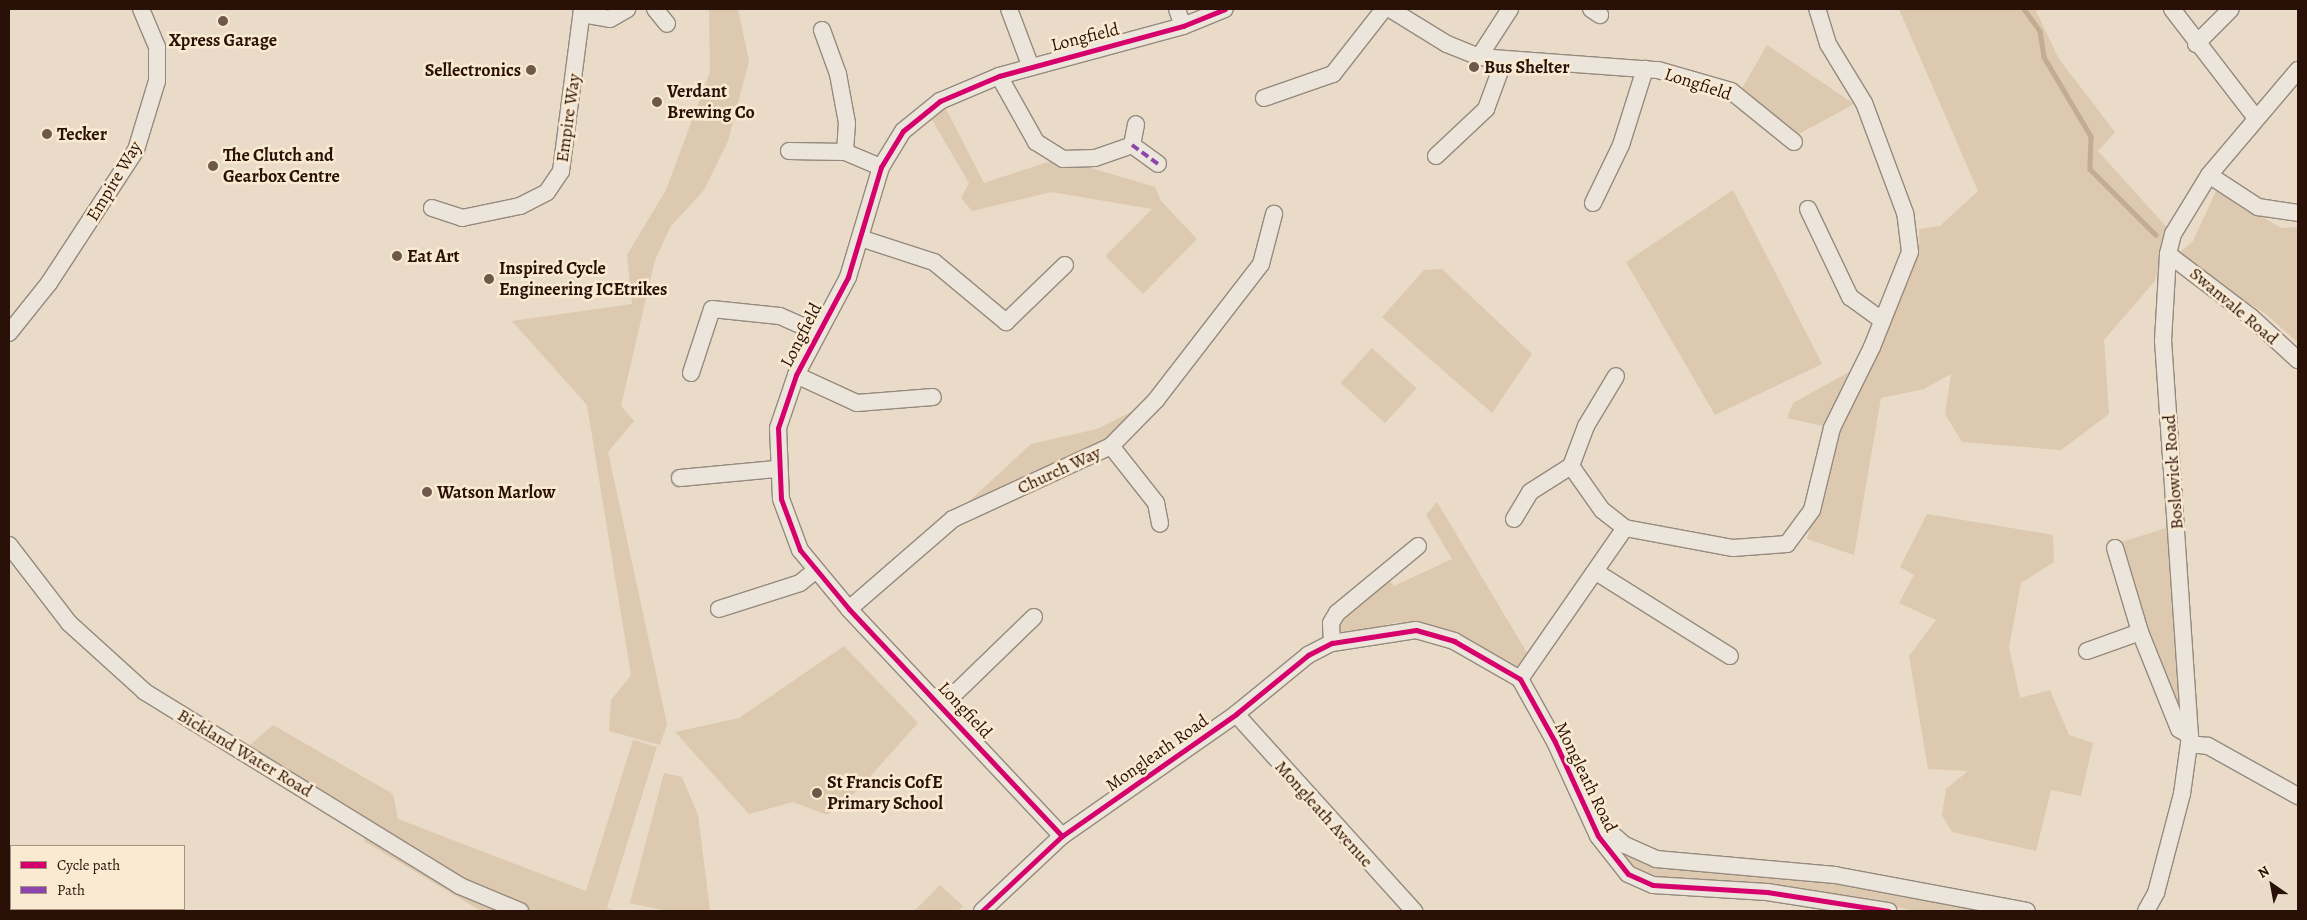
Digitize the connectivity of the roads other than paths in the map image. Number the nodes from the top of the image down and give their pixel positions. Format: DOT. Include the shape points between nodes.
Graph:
graph roads {
  1 [pos="141,9"];
  2 [pos="627,9"];
  3 [pos="655,9"];
  4 [pos="1009,9"];
  5 [pos="1177,9"];
  6 [pos="1225,9"];
  7 [pos="1384,9"];
  8 [pos="1390,9"];
  9 [pos="1510,9"];
  10 [pos="1817,9"];
  11 [pos="2172,9"];
  12 [pos="2232,9"];
  13 [pos="582,12"];
  14 [pos="668,24"];
  15 [pos="1183,26"];
  16 [pos="822,30"];
  17 [pos="2196,44"];
  18 [pos="1479,56"];
  19 [pos="1504,60"];
  20 [pos="1030,65"];
  21 [pos="1645,69"];
  22 [pos="2298,70"];
  23 [pos="999,76"];
  24 [pos="1264,98"];
  25 [pos="2256,118"];
  26 [pos="1136,124"];
  27 [pos="1794,142"];
  28 [pos="1132,145"];
  29 [pos="789,151"];
  30 [pos="845,152"];
  31 [pos="1436,156"];
  32 [pos="1158,164"];
  33 [pos="881,167"];
  34 [pos="2209,175"];
  35 [pos="1593,203"];
  36 [pos="432,208"];
  37 [pos="1808,209"];
  38 [pos="2298,213"];
  39 [pos="1274,214"];
  40 [pos="860,238"];
  41 [pos="2168,254"];
  42 [pos="1065,265"];
  43 [pos="1880,319"];
  44 [pos="816,332"];
  45 [pos="9,333"];
  46 [pos="2298,360"];
  47 [pos="691,373"];
  48 [pos="796,374"];
  49 [pos="1616,376"];
  50 [pos="933,397"];
  51 [pos="1111,446"];
  52 [pos="1571,466"];
  53 [pos="776,469"];
  54 [pos="680,478"];
  55 [pos="1514,519"];
  56 [pos="1160,524"];
  57 [pos="1625,528"];
  58 [pos="1418,546"];
  59 [pos="2115,548"];
  60 [pos="10,550"];
  61 [pos="815,571"];
  62 [pos="1596,572"];
  63 [pos="719,609"];
  64 [pos="849,609"];
  65 [pos="1034,617"];
  66 [pos="2140,632"];
  67 [pos="1332,642"];
  68 [pos="2087,651"];
  69 [pos="1730,656"];
  70 [pos="1520,679"];
  71 [pos="942,706"];
  72 [pos="1236,714"];
  73 [pos="2190,740"];
  74 [pos="2298,796"];
  75 [pos="1591,815"];
  76 [pos="1062,836"];
  77 [pos="520,911"];
  78 [pos="982,911"];
  79 [pos="1414,911"];
  80 [pos="1889,911"];
  81 [pos="2027,911"];
  82 [pos="2146,911"];
  1 -- 45 [label="street, Empire Way" via="157,47 157,80 136,150 49,283"];
  2 -- 13 [label="street" via="610,19"];
  3 -- 14 [label="street"];
  4 -- 20 [label="street, Longfield"];
  5 -- 15 [label="street"];
  6 -- 15 [label="street, Longfield"];
  7 -- 24 [label="street" via="1333,74"];
  8 -- 18 [label="street, Longfield" via="1447,44"];
  9 -- 18 [label="street"];
  10 -- 43 [label="street" via="1828,44 1864,103 1904,213 1910,252"];
  11 -- 17 [label="street"];
  12 -- 17 [label="street"];
  13 -- 36 [label="street, Empire Way" via="561,171 547,192 520,206 462,218"];
  15 -- 20 [label="street, Longfield"];
  16 -- 30 [label="street" via="838,74 847,123"];
  17 -- 25 [label="street"];
  18 -- 19 [label="street, Longfield"];
  19 -- 21 [label="street, Longfield"];
  19 -- 31 [label="street" via="1486,109"];
  20 -- 23 [label="street, Longfield"];
  21 -- 27 [label="street, Longfield" via="1731,91"];
  21 -- 35 [label="street, Longfield" via="1621,145"];
  22 -- 25 [label="street, Boslowick Road"];
  23 -- 28 [label="street" via="1036,142 1063,159 1095,158"];
  23 -- 33 [label="street, Longfield" via="940,101 903,131"];
  25 -- 34 [label="street, Boslowick Road"];
  26 -- 28 [label="street"];
  28 -- 32 [label="street"];
  29 -- 30 [label="street"];
  30 -- 33 [label="street"];
  33 -- 40 [label="street, Longfield"];
  34 -- 38 [label="street" via="2258,207"];
  34 -- 41 [label="street, Boslowick Road" via="2173,234"];
  37 -- 43 [label="street" via="1850,297"];
  39 -- 51 [label="street, Church Way" via="1261,264 1156,400"];
  40 -- 42 [label="street" via="934,262 1006,322"];
  40 -- 44 [label="street, Longfield" via="848,276"];
  41 -- 46 [label="street, Swanvale Road" via="2251,317"];
  41 -- 73 [label="street, Boslowick Road" via="2163,342"];
  43 -- 57 [label="street" via="1872,347 1832,428 1812,510 1787,544 1734,548"];
  44 -- 47 [label="street, Longfield" via="780,316 712,310"];
  44 -- 48 [label="street, Longfield"];
  48 -- 50 [label="street, Longfield" via="857,403"];
  48 -- 53 [label="street, Longfield" via="778,428"];
  49 -- 52 [label="street" via="1586,426"];
  51 -- 56 [label="street" via="1156,503"];
  51 -- 64 [label="street, Church Way" via="953,519"];
  52 -- 55 [label="street" via="1530,492"];
  52 -- 57 [label="street" via="1602,510"];
  53 -- 54 [label="street"];
  53 -- 61 [label="street, Longfield" via="791,529"];
  57 -- 62 [label="street"];
  58 -- 67 [label="street" via="1337,613 1330,623"];
  59 -- 66 [label="street"];
  60 -- 77 [label="street, Bickland Water Road" via="69,623 144,692 460,886"];
  61 -- 63 [label="street" via="800,583"];
  61 -- 64 [label="street, Longfield"];
  62 -- 69 [label="street"];
  62 -- 70 [label="street"];
  64 -- 71 [label="street, Longfield"];
  65 -- 71 [label="street"];
  66 -- 68 [label="street"];
  66 -- 73 [label="street" via="2179,729"];
  67 -- 70 [label="street, Mongleath Road" via="1416,630 1454,641"];
  67 -- 72 [label="street, Mongleath Road" via="1308,655"];
  70 -- 75 [label="street, Mongleath Road"];
  71 -- 76 [label="street, Longfield"];
  72 -- 76 [label="street, Mongleath Road"];
  72 -- 79 [label="street, Mongleath Avenue"];
  73 -- 74 [label="street" via="2208,746"];
  73 -- 82 [label="street, Boslowick Road" via="2163,866"];
  75 -- 80 [label="street, Mongleath Road" via="1612,857 1628,874 1653,885 1776,893"];
  75 -- 81 [label="street, Mongleath Road" via="1626,845 1656,859 1835,875"];
  76 -- 78 [label="street, Mongleath Road"];
}
